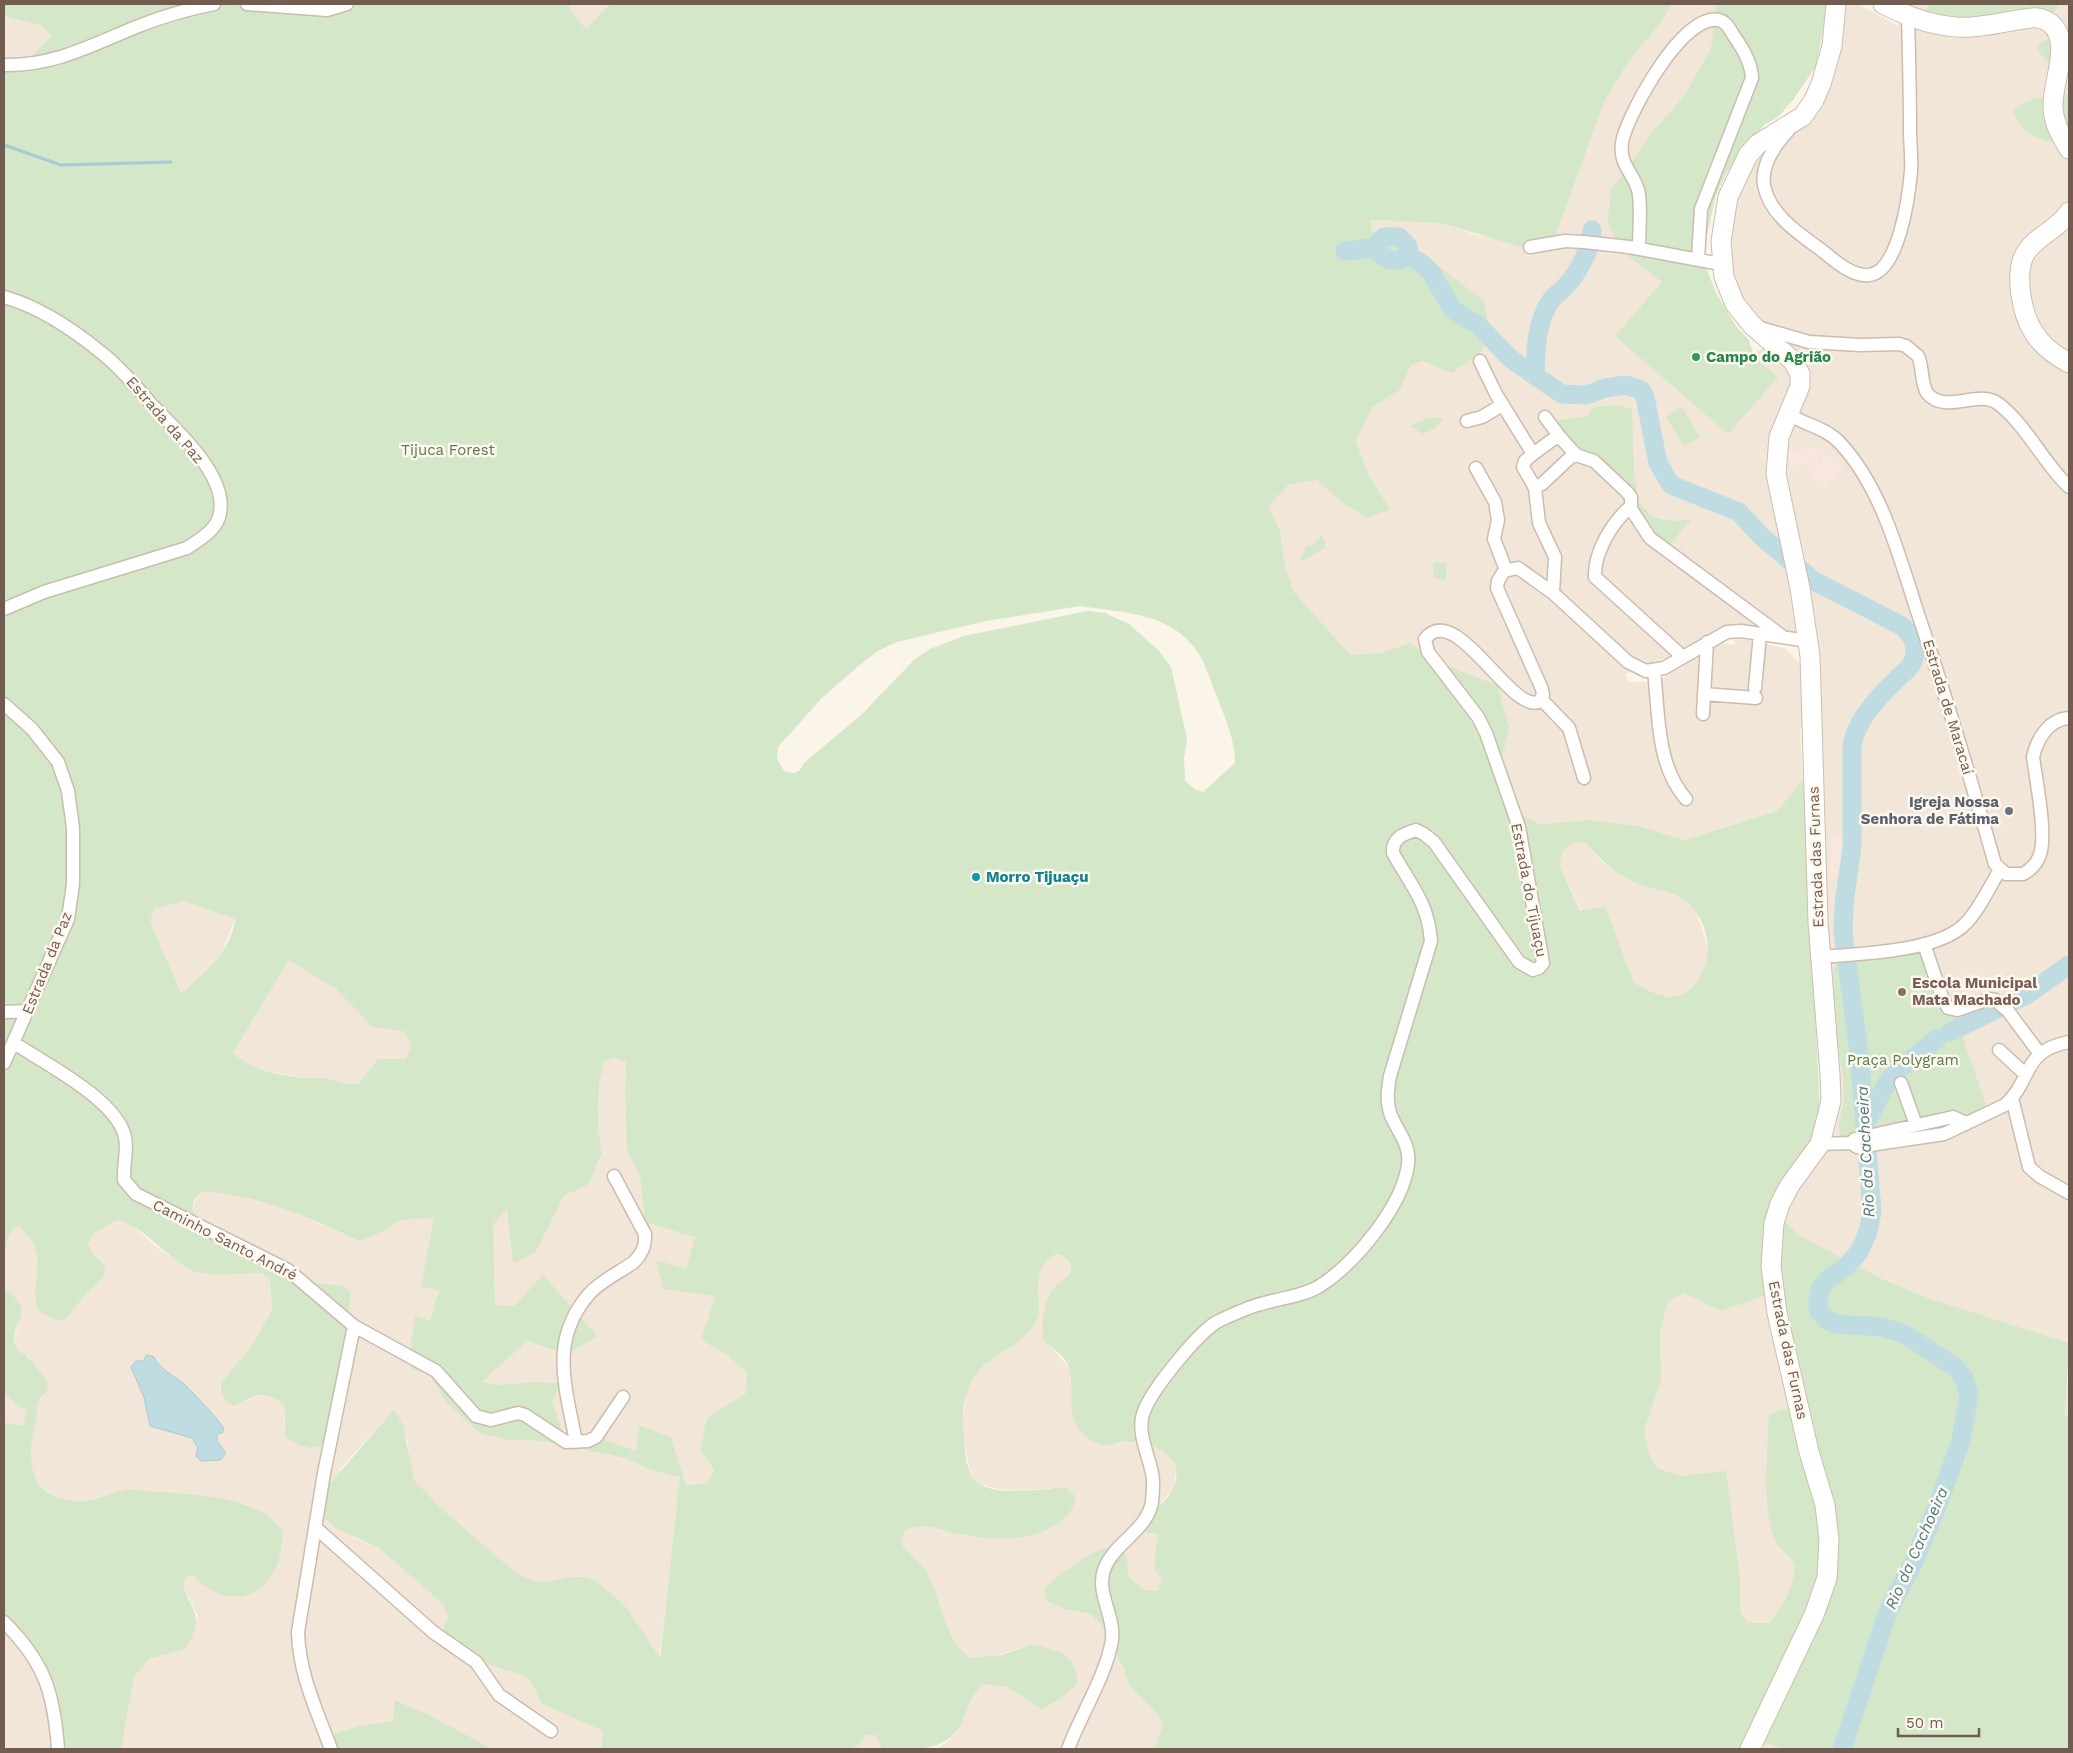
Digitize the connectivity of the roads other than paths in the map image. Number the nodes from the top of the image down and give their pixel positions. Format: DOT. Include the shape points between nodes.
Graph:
graph roads {
  1 [pos="214,4"];
  2 [pos="247,4"];
  3 [pos="347,4"];
  4 [pos="1836,4"];
  5 [pos="1883,4"];
  6 [pos="1908,16"];
  7 [pos="4,65"];
  8 [pos="1796,122"];
  9 [pos="2069,149"];
  10 [pos="2069,212"];
  11 [pos="1530,248"];
  12 [pos="1639,248"];
  13 [pos="1698,259"];
  14 [pos="1721,264"];
  15 [pos="4,297"];
  16 [pos="1752,326"];
  17 [pos="1480,360"];
  18 [pos="2069,363"];
  19 [pos="1502,405"];
  20 [pos="1788,414"];
  21 [pos="1545,417"];
  22 [pos="1467,421"];
  23 [pos="1560,437"];
  24 [pos="1575,453"];
  25 [pos="1533,454"];
  26 [pos="1476,468"];
  27 [pos="1534,487"];
  28 [pos="2069,487"];
  29 [pos="1630,507"];
  30 [pos="1506,570"];
  31 [pos="1553,593"];
  32 [pos="4,609"];
  33 [pos="1760,634"];
  34 [pos="1784,638"];
  35 [pos="1808,641"];
  36 [pos="1708,642"];
  37 [pos="1683,657"];
  38 [pos="1654,671"];
  39 [pos="1704,694"];
  40 [pos="1542,700"];
  41 [pos="4,704"];
  42 [pos="1703,714"];
  43 [pos="2069,718"];
  44 [pos="1584,778"];
  45 [pos="1686,799"];
  46 [pos="2000,870"];
  47 [pos="1924,944"];
  48 [pos="1828,956"];
  49 [pos="28,1011"];
  50 [pos="4,1012"];
  51 [pos="2069,1042"];
  52 [pos="14,1043"];
  53 [pos="1999,1050"];
  54 [pos="2040,1054"];
  55 [pos="4,1063"];
  56 [pos="2025,1074"];
  57 [pos="1900,1082"];
  58 [pos="2012,1098"];
  59 [pos="1966,1123"];
  60 [pos="1916,1125"];
  61 [pos="1861,1142"];
  62 [pos="1820,1144"];
  63 [pos="614,1176"];
  64 [pos="2069,1193"];
  65 [pos="354,1326"];
  66 [pos="622,1397"];
  67 [pos="576,1442"];
  68 [pos="316,1528"];
  69 [pos="4,1622"];
  70 [pos="551,1731"];
  71 [pos="58,1749"];
  72 [pos="331,1749"];
  73 [pos="1068,1749"];
  74 [pos="1750,1749"];
  1 -- 7 [label="street" via="138,26 72,55 42,62"];
  2 -- 3 [label="street" via="327,10"];
  4 -- 8 [label="main road, Estrada das Furnas" via="1832,46 1822,84"];
  5 -- 6 [label="main road"];
  6 -- 8 [label="street" via="1911,171 1903,220 1892,254 1883,269 1870,275 1859,274 1796,232 1776,212 1765,189 1767,164 1774,147"];
  6 -- 9 [label="main road" via="1944,26 1971,27 2034,17 2055,27 2061,47 2054,88 2054,117"];
  8 -- 14 [label="main road, Estrada das Furnas" via="1758,144 1741,166 1724,214"];
  10 -- 18 [label="main road" via="2057,226 2036,240 2024,255 2020,269 2025,309 2034,333 2054,354"];
  11 -- 12 [label="street" via="1566,241"];
  12 -- 13 [label="street"];
  12 -- 13 [label="street" via="1639,193 1624,162 1623,138 1644,92 1676,44 1704,20 1719,20 1725,23 1740,45 1752,78 1701,209"];
  13 -- 14 [label="street"];
  14 -- 16 [label="main road, Estrada das Furnas" via="1735,304"];
  15 -- 32 [label="street, Estrada da Paz" via="57,320 104,354 198,454 221,499 219,518 206,535 187,548 44,592"];
  16 -- 20 [label="main road, Estrada das Furnas" via="1798,369 1800,386"];
  16 -- 28 [label="street" via="1809,342 1906,346 1918,356 1930,396 1948,402 1982,398 1998,403 2026,431"];
  17 -- 19 [label="street"];
  19 -- 22 [label="street" via="1482,417"];
  19 -- 25 [label="street"];
  20 -- 35 [label="main road, Estrada das Furnas" via="1779,438 1776,474"];
  20 -- 46 [label="street, Estrada de Maracaí" via="1828,432 1839,442 1859,468 1878,503 1953,717 1994,864"];
  21 -- 23 [label="street"];
  23 -- 24 [label="street"];
  23 -- 25 [label="street"];
  24 -- 27 [label="street" via="1542,484"];
  24 -- 29 [label="street" via="1580,458 1594,461 1627,492"];
  25 -- 27 [label="street" via="1523,464"];
  26 -- 30 [label="street" via="1495,502 1498,520 1494,539"];
  27 -- 31 [label="street" via="1539,523 1556,564"];
  29 -- 34 [label="street" via="1650,538 1724,590"];
  29 -- 37 [label="street" via="1603,542 1595,577"];
  30 -- 31 [label="street" via="1518,568"];
  30 -- 40 [label="street" via="1497,588 1542,689"];
  31 -- 38 [label="street" via="1628,662 1646,671"];
  33 -- 34 [label="street"];
  33 -- 36 [label="street" via="1727,632"];
  33 -- 39 [label="street" via="1756,693"];
  34 -- 35 [label="street"];
  35 -- 48 [label="main road, Estrada das Furnas"];
  36 -- 37 [label="street"];
  36 -- 39 [label="street"];
  37 -- 38 [label="street"];
  38 -- 45 [label="street" via="1666,763 1677,788"];
  39 -- 42 [label="street"];
  40 -- 44 [label="street" via="1569,728"];
  40 -- 73 [label="street, Estrada do Tijuaçu" via="1528,702 1517,695 1480,655 1446,632 1437,630 1425,639 1428,652 1469,704 1486,733 1519,827 1543,964 1533,970 1519,962 1429,838 1416,830 1397,839 1393,845 1394,853 1430,919 1431,941 1386,1098 1390,1115 1408,1150 1408,1164 1391,1209 1340,1270 1317,1288 1246,1308 1214,1324 1188,1349 1144,1410 1142,1433 1152,1474 1151,1505 1146,1519 1108,1560 1103,1571 1105,1599 1113,1628 1112,1642"];
  41 -- 49 [label="street, Estrada da Paz" via="32,729 58,762 68,791 73,828 73,884 68,919"];
  43 -- 46 [label="street" via="2047,728 2035,747 2033,757 2042,829 2040,857 2023,874 2011,876"];
  46 -- 47 [label="street" via="1966,923 1952,935"];
  47 -- 48 [label="street"];
  47 -- 54 [label="street" via="1948,1008 1957,1010 1989,999 1998,1002"];
  48 -- 62 [label="main road, Estrada das Furnas" via="1831,1101"];
  49 -- 50 [label="street"];
  49 -- 52 [label="street, Estrada da Paz"];
  51 -- 54 [label="street"];
  52 -- 55 [label="street, Estrada da Paz"];
  52 -- 65 [label="street, Caminho Santo André" via="102,1101 118,1119 125,1138 124,1180 136,1194 288,1270"];
  53 -- 56 [label="street"];
  54 -- 56 [label="street"];
  56 -- 58 [label="street"];
  57 -- 60 [label="street"];
  58 -- 59 [label="street" via="1993,1112"];
  58 -- 64 [label="street" via="2029,1167"];
  59 -- 60 [label="street" via="1953,1117"];
  59 -- 61 [label="street" via="1944,1134"];
  60 -- 61 [label="street"];
  61 -- 62 [label="street"];
  62 -- 74 [label="main road, Estrada das Furnas" via="1780,1204 1774,1223 1771,1266 1777,1313 1825,1506 1829,1540 1827,1578 1814,1615"];
  63 -- 67 [label="street" via="645,1234 646,1242 634,1262 590,1293 566,1334 563,1370"];
  65 -- 67 [label="street, Caminho Santo André" via="436,1371 476,1416 491,1420 518,1413 563,1441"];
  65 -- 68 [label="street"];
  66 -- 67 [label="street" via="596,1437"];
  68 -- 70 [label="street" via="433,1632 476,1662 499,1695"];
  68 -- 72 [label="street" via="298,1632 298,1654"];
  69 -- 71 [label="street" via="20,1638 46,1680 56,1714"];
}
